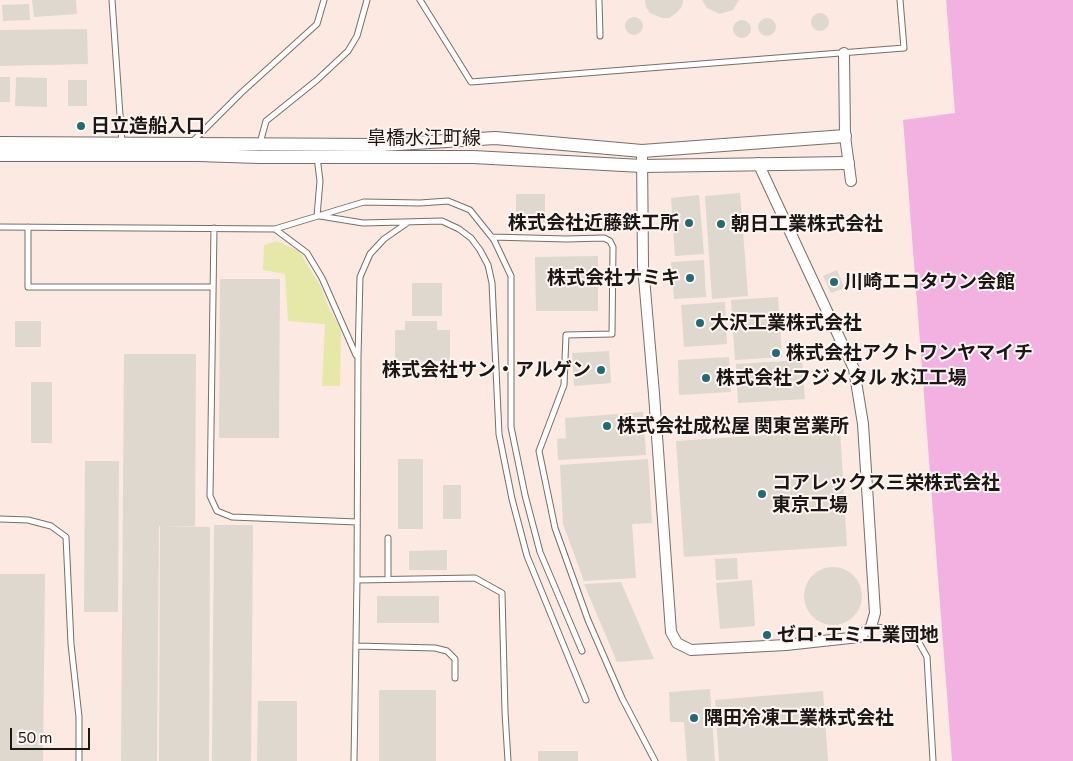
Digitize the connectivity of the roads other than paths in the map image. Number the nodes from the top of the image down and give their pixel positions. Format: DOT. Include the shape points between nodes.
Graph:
graph roads {
  1 [pos="112,0"];
  2 [pos="324,0"];
  3 [pos="367,0"];
  4 [pos="420,0"];
  5 [pos="599,0"];
  6 [pos="900,0"];
  7 [pos="600,36"];
  8 [pos="844,53"];
  9 [pos="845,136"];
  10 [pos="0,143"];
  11 [pos="190,144"];
  12 [pos="260,144"];
  13 [pos="319,144"];
  14 [pos="122,149"];
  15 [pos="642,150"];
  16 [pos="0,155"];
  17 [pos="317,157"];
  18 [pos="758,163"];
  19 [pos="848,163"];
  20 [pos="642,166"];
  21 [pos="851,181"];
  22 [pos="317,216"];
  23 [pos="408,222"];
  24 [pos="0,227"];
  25 [pos="28,227"];
  26 [pos="214,228"];
  27 [pos="274,229"];
  28 [pos="492,237"];
  29 [pos="213,287"];
  30 [pos="358,358"];
  31 [pos="0,519"];
  32 [pos="357,522"];
  33 [pos="388,538"];
  34 [pos="388,579"];
  35 [pos="357,580"];
  36 [pos="871,627"];
  37 [pos="356,646"];
  38 [pos="582,651"];
  39 [pos="455,678"];
  40 [pos="586,700"];
  41 [pos="79,761"];
  42 [pos="354,761"];
  43 [pos="508,761"];
  44 [pos="655,761"];
  45 [pos="933,761"];
  1 -- 14 [label="lane"];
  2 -- 11 [label="lane" via="317,24"];
  3 -- 12 [label="lane" via="357,36 348,51 266,122"];
  4 -- 8 [label="lane" via="471,82"];
  5 -- 7 [label="lane"];
  6 -- 8 [label="lane" via="904,48"];
  8 -- 9 [label="street"];
  9 -- 15 [label="street, 皐橋水江町線"];
  9 -- 19 [label="street"];
  10 -- 14 [label="street, 皐橋水江町線"];
  11 -- 12 [label="street, 皐橋水江町線"];
  11 -- 14 [label="street, 皐橋水江町線"];
  12 -- 13 [label="street, 皐橋水江町線"];
  13 -- 15 [label="street, 皐橋水江町線" via="382,145 494,138"];
  13 -- 17 [label="lane"];
  14 -- 16 [label="street, 皐橋水江町線"];
  14 -- 17 [label="street, 皐橋水江町線"];
  15 -- 20 [label="street"];
  17 -- 20 [label="street, 皐橋水江町線" via="473,157"];
  17 -- 22 [label="lane" via="320,181"];
  18 -- 19 [label="street, 皐橋水江町線"];
  18 -- 20 [label="street, 皐橋水江町線"];
  18 -- 36 [label="street" via="854,369 863,424 875,613"];
  19 -- 21 [label="street"];
  20 -- 36 [label="street" via="643,266 671,632 677,644 691,650 859,637"];
  22 -- 23 [label="lane" via="363,222"];
  22 -- 27 [label="lane"];
  22 -- 28 [label="lane" via="364,202 448,201 470,210"];
  23 -- 30 [label="lane" via="370,254 360,277"];
  23 -- 40 [label="lane" via="442,222 459,229 471,238 488,264 492,283 499,434 512,499 527,556"];
  24 -- 25 [label="lane"];
  25 -- 26 [label="lane"];
  25 -- 29 [label="lane" via="28,287"];
  26 -- 27 [label="lane"];
  26 -- 29 [label="lane"];
  27 -- 30 [label="lane" via="307,253 322,278"];
  28 -- 38 [label="lane" via="511,276 511,427 525,495 540,552"];
  28 -- 44 [label="lane" via="604,238 613,247 612,334 566,335 564,386 539,451 554,528 588,620 622,698"];
  29 -- 32 [label="lane" via="210,496 217,511 232,517"];
  30 -- 32 [label="lane"];
  31 -- 41 [label="lane" via="28,520 51,526 66,537 71,644 79,717"];
  32 -- 35 [label="lane"];
  33 -- 34 [label="lane"];
  34 -- 35 [label="lane"];
  34 -- 43 [label="lane" via="475,578 502,593"];
  35 -- 37 [label="lane"];
  36 -- 45 [label="lane" via="905,632 917,639 927,657"];
  37 -- 39 [label="lane" via="447,651 455,659"];
  37 -- 42 [label="lane"];
}
